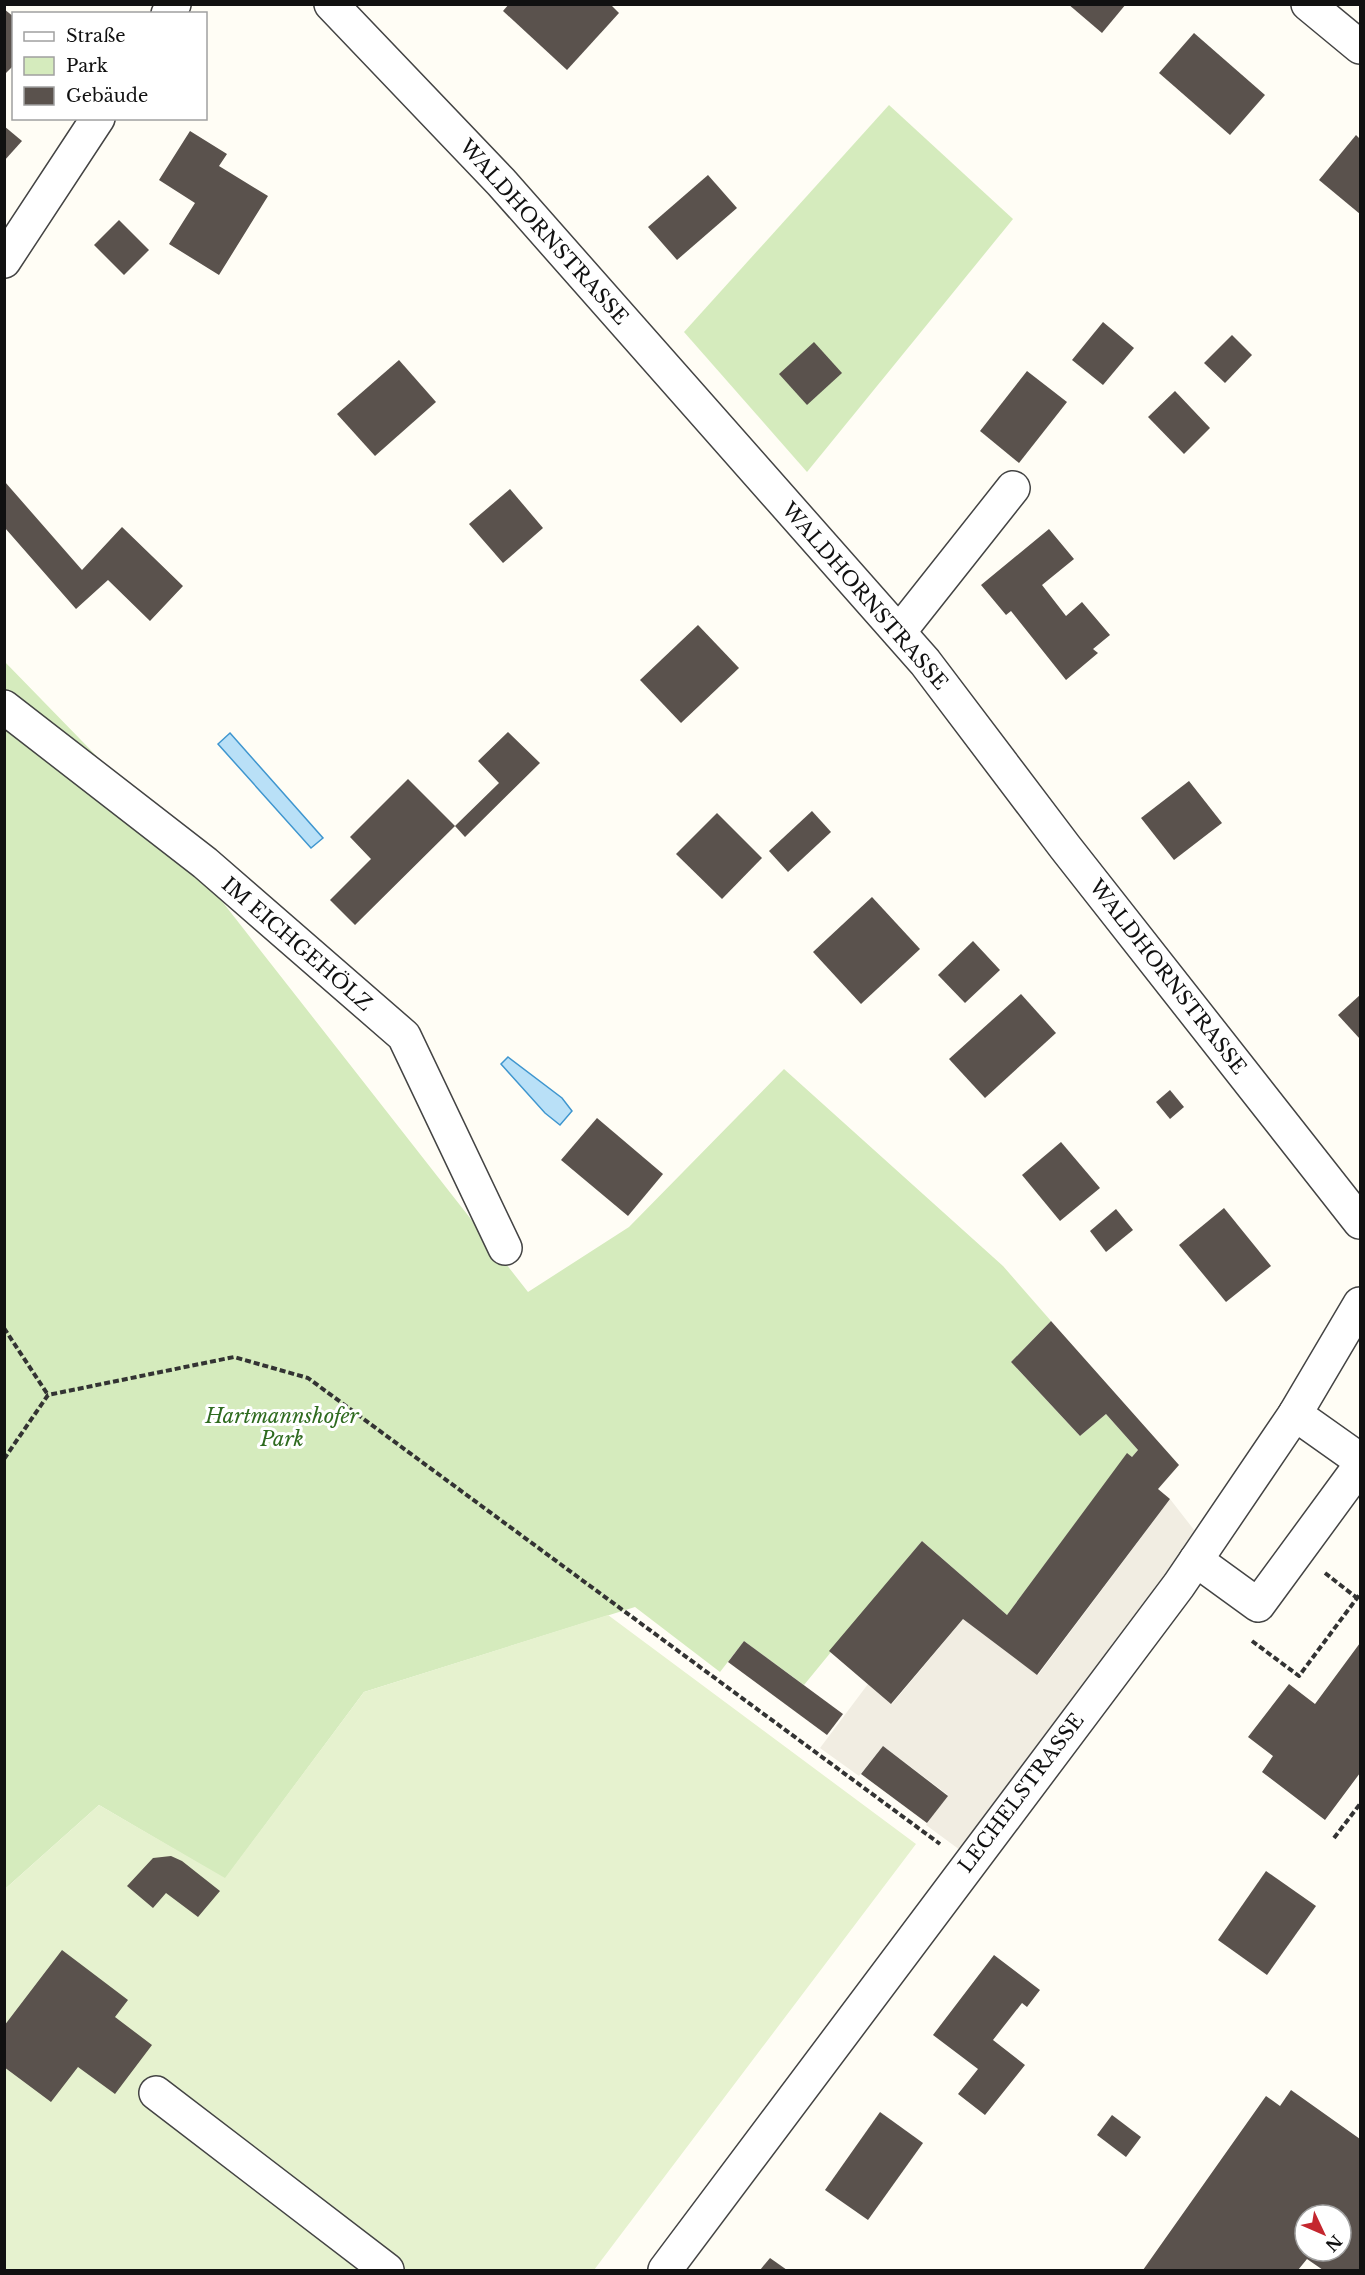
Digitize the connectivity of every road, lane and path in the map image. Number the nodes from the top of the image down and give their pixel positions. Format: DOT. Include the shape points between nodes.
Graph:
graph roads {
  1 [pos="331,4"];
  2 [pos="1308,4"];
  3 [pos="1360,47"];
  4 [pos="97,120"];
  5 [pos="4,261"];
  6 [pos="1013,488"];
  7 [pos="899,632"];
  8 [pos="4,707"];
  9 [pos="1360,1222"];
  10 [pos="505,1248"];
  11 [pos="1360,1304"];
  12 [pos="4,1328"];
  13 [pos="48,1395"];
  14 [pos="1295,1414"];
  15 [pos="4,1459"];
  16 [pos="1360,1460"];
  17 [pos="1360,1466"];
  18 [pos="1196,1560"];
  19 [pos="1360,1804"];
  20 [pos="1334,1838"];
  21 [pos="967,1864"];
  22 [pos="156,2093"];
  23 [pos="387,2271"];
  24 [pos="664,2271"];
  1 -- 7 [label="street, WALDHORNSTRASSE" via="501,182"];
  2 -- 3 [label="street"];
  4 -- 5 [label="street"];
  6 -- 7 [label="street"];
  7 -- 9 [label="street, WALDHORNSTRASSE"];
  8 -- 10 [label="street, IM EICHGEHÖLZ" via="205,863 404,1036"];
  11 -- 14 [label="street, LECHELSTRASSE"];
  12 -- 13 [label="path"];
  13 -- 15 [label="path"];
  13 -- 21 [label="path" via="234,1357 308,1378"];
  14 -- 16 [label="street"];
  14 -- 18 [label="street, LECHELSTRASSE"];
  17 -- 18 [label="street" via="1258,1605"];
  18 -- 21 [label="street, LECHELSTRASSE"];
  19 -- 20 [label="path"];
  21 -- 24 [label="street, LECHELSTRASSE"];
  22 -- 23 [label="street"];
}
